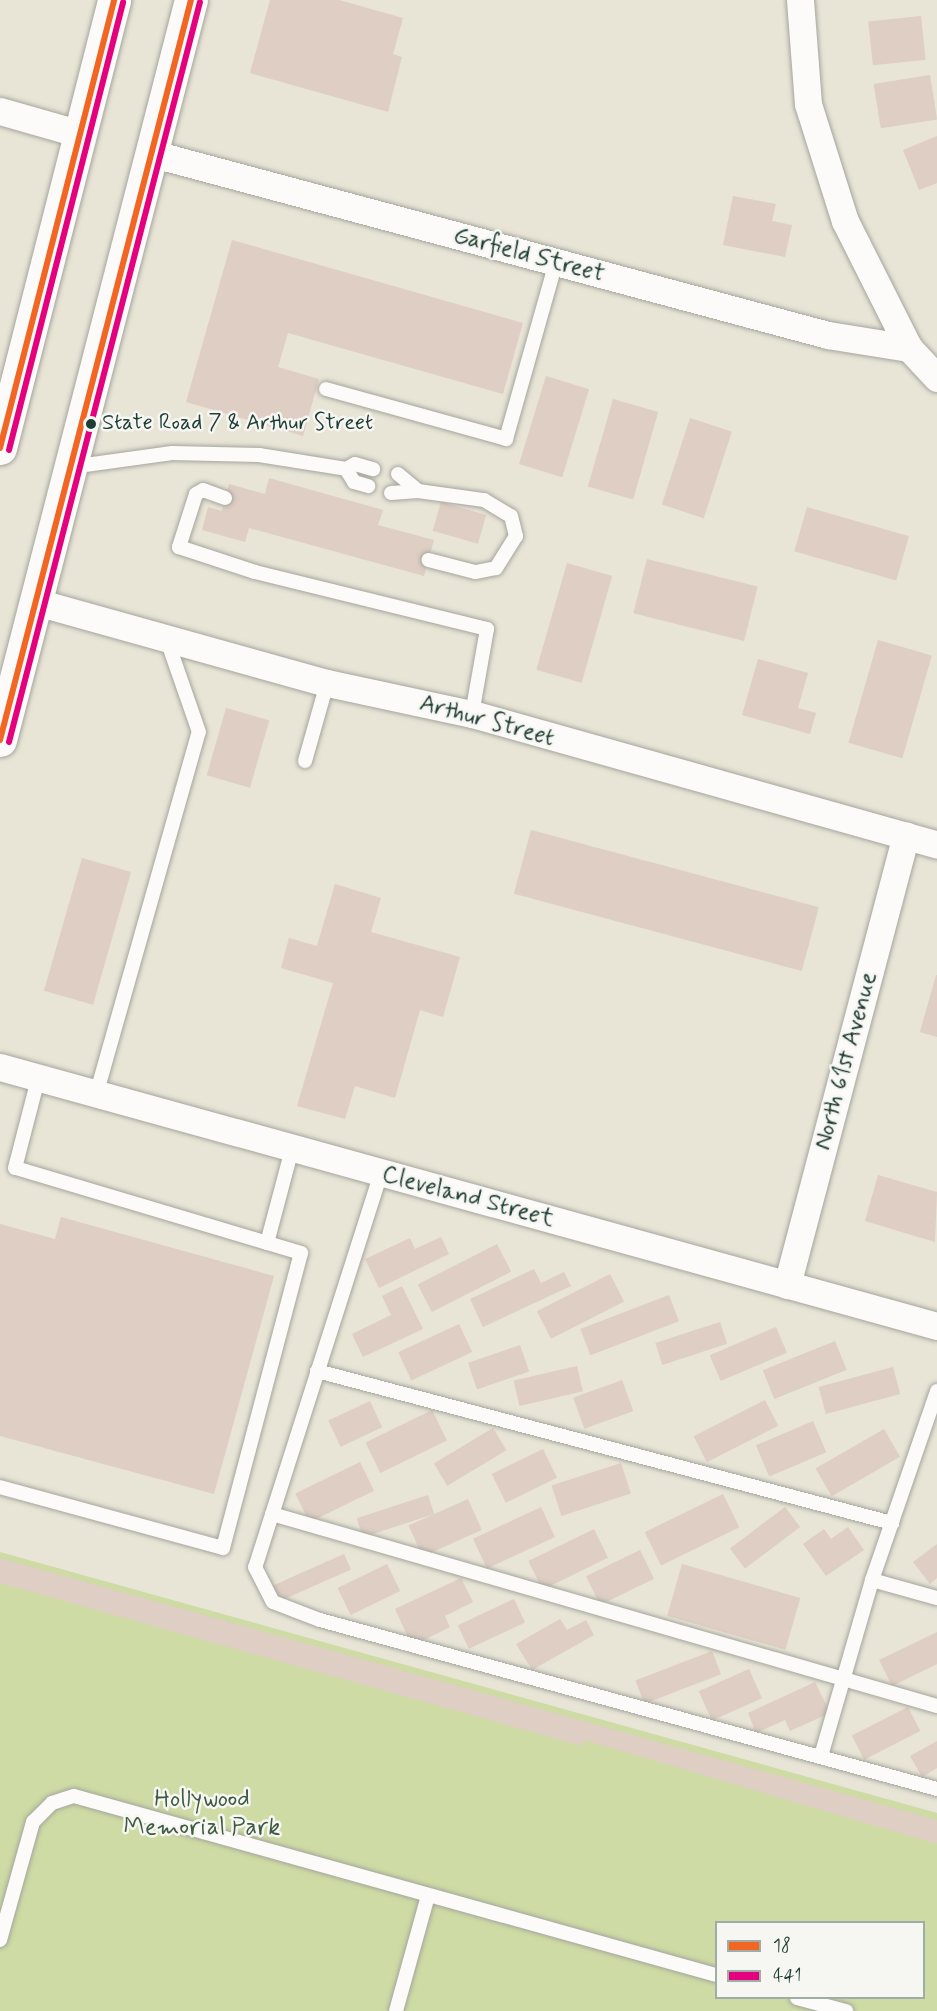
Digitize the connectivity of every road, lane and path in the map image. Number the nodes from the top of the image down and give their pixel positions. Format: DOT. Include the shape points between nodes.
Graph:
graph roads {
  1 [pos="114,0"];
  2 [pos="191,0"];
  3 [pos="800,0"];
  4 [pos="0,111"];
  5 [pos="81,134"];
  6 [pos="150,153"];
  7 [pos="556,262"];
  8 [pos="909,348"];
  9 [pos="937,378"];
  10 [pos="326,389"];
  11 [pos="0,448"];
  12 [pos="71,467"];
  13 [pos="346,469"];
  14 [pos="373,469"];
  15 [pos="398,474"];
  16 [pos="368,486"];
  17 [pos="418,491"];
  18 [pos="391,493"];
  19 [pos="225,498"];
  20 [pos="429,560"];
  21 [pos="36,602"];
  22 [pos="167,640"];
  23 [pos="327,683"];
  24 [pos="472,714"];
  25 [pos="0,740"];
  26 [pos="305,761"];
  27 [pos="906,836"];
  28 [pos="937,845"];
  29 [pos="0,1067"];
  30 [pos="38,1079"];
  31 [pos="96,1095"];
  32 [pos="292,1149"];
  33 [pos="381,1173"];
  34 [pos="267,1243"];
  35 [pos="787,1285"];
  36 [pos="937,1326"];
  37 [pos="317,1371"];
  38 [pos="937,1391"];
  39 [pos="0,1486"];
  40 [pos="272,1514"];
  41 [pos="892,1523"];
  42 [pos="873,1580"];
  43 [pos="937,1598"];
  44 [pos="843,1680"];
  45 [pos="937,1706"];
  46 [pos="821,1756"];
  47 [pos="937,1788"];
  48 [pos="428,1896"];
  49 [pos="0,1940"];
  50 [pos="715,1974"];
  51 [pos="801,1999"];
  52 [pos="396,2011"];
  53 [pos="846,2011"];
  1 -- 5 [label="main road"];
  2 -- 6 [label="main road"];
  3 -- 8 [label="street" via="808,104 845,221"];
  4 -- 5 [label="street"];
  5 -- 11 [label="main road"];
  6 -- 7 [label="street, Garfield Street"];
  6 -- 12 [label="main road"];
  7 -- 8 [label="street, Garfield Street" via="828,335"];
  7 -- 10 [label="lane" via="506,439"];
  8 -- 9 [label="street"];
  12 -- 13 [label="lane" via="172,453 259,455"];
  12 -- 21 [label="main road"];
  13 -- 14 [label="lane" via="355,464"];
  13 -- 16 [label="lane" via="354,482"];
  15 -- 17 [label="lane"];
  17 -- 18 [label="lane"];
  17 -- 20 [label="lane" via="483,500 511,516 516,536 496,568 475,572"];
  19 -- 24 [label="lane" via="203,490 196,494 179,547 255,572 487,629"];
  21 -- 22 [label="street, Arthur Street"];
  21 -- 25 [label="main road"];
  22 -- 23 [label="street, Arthur Street"];
  22 -- 31 [label="lane" via="199,732"];
  23 -- 24 [label="street, Arthur Street"];
  23 -- 26 [label="lane"];
  24 -- 27 [label="street, Arthur Street"];
  27 -- 28 [label="street, Arthur Street"];
  27 -- 35 [label="street, North 61st Avenue"];
  29 -- 30 [label="street, Cleveland Street"];
  30 -- 31 [label="street, Cleveland Street"];
  30 -- 34 [label="lane" via="15,1168"];
  31 -- 32 [label="street, Cleveland Street"];
  32 -- 33 [label="street, Cleveland Street"];
  32 -- 34 [label="lane"];
  33 -- 35 [label="street, Cleveland Street"];
  33 -- 37 [label="lane"];
  34 -- 39 [label="lane" via="301,1253 223,1548"];
  35 -- 36 [label="street, Cleveland Street"];
  37 -- 40 [label="lane"];
  37 -- 41 [label="lane"];
  38 -- 41 [label="lane"];
  40 -- 44 [label="lane"];
  40 -- 46 [label="lane" via="255,1567 273,1602 320,1620"];
  41 -- 42 [label="lane"];
  42 -- 43 [label="lane"];
  42 -- 44 [label="lane"];
  44 -- 45 [label="lane"];
  44 -- 46 [label="lane"];
  46 -- 47 [label="lane"];
  48 -- 49 [label="lane" via="74,1796 52,1803 33,1822"];
  48 -- 50 [label="lane"];
  48 -- 52 [label="lane"];
  51 -- 53 [label="lane"];
}
